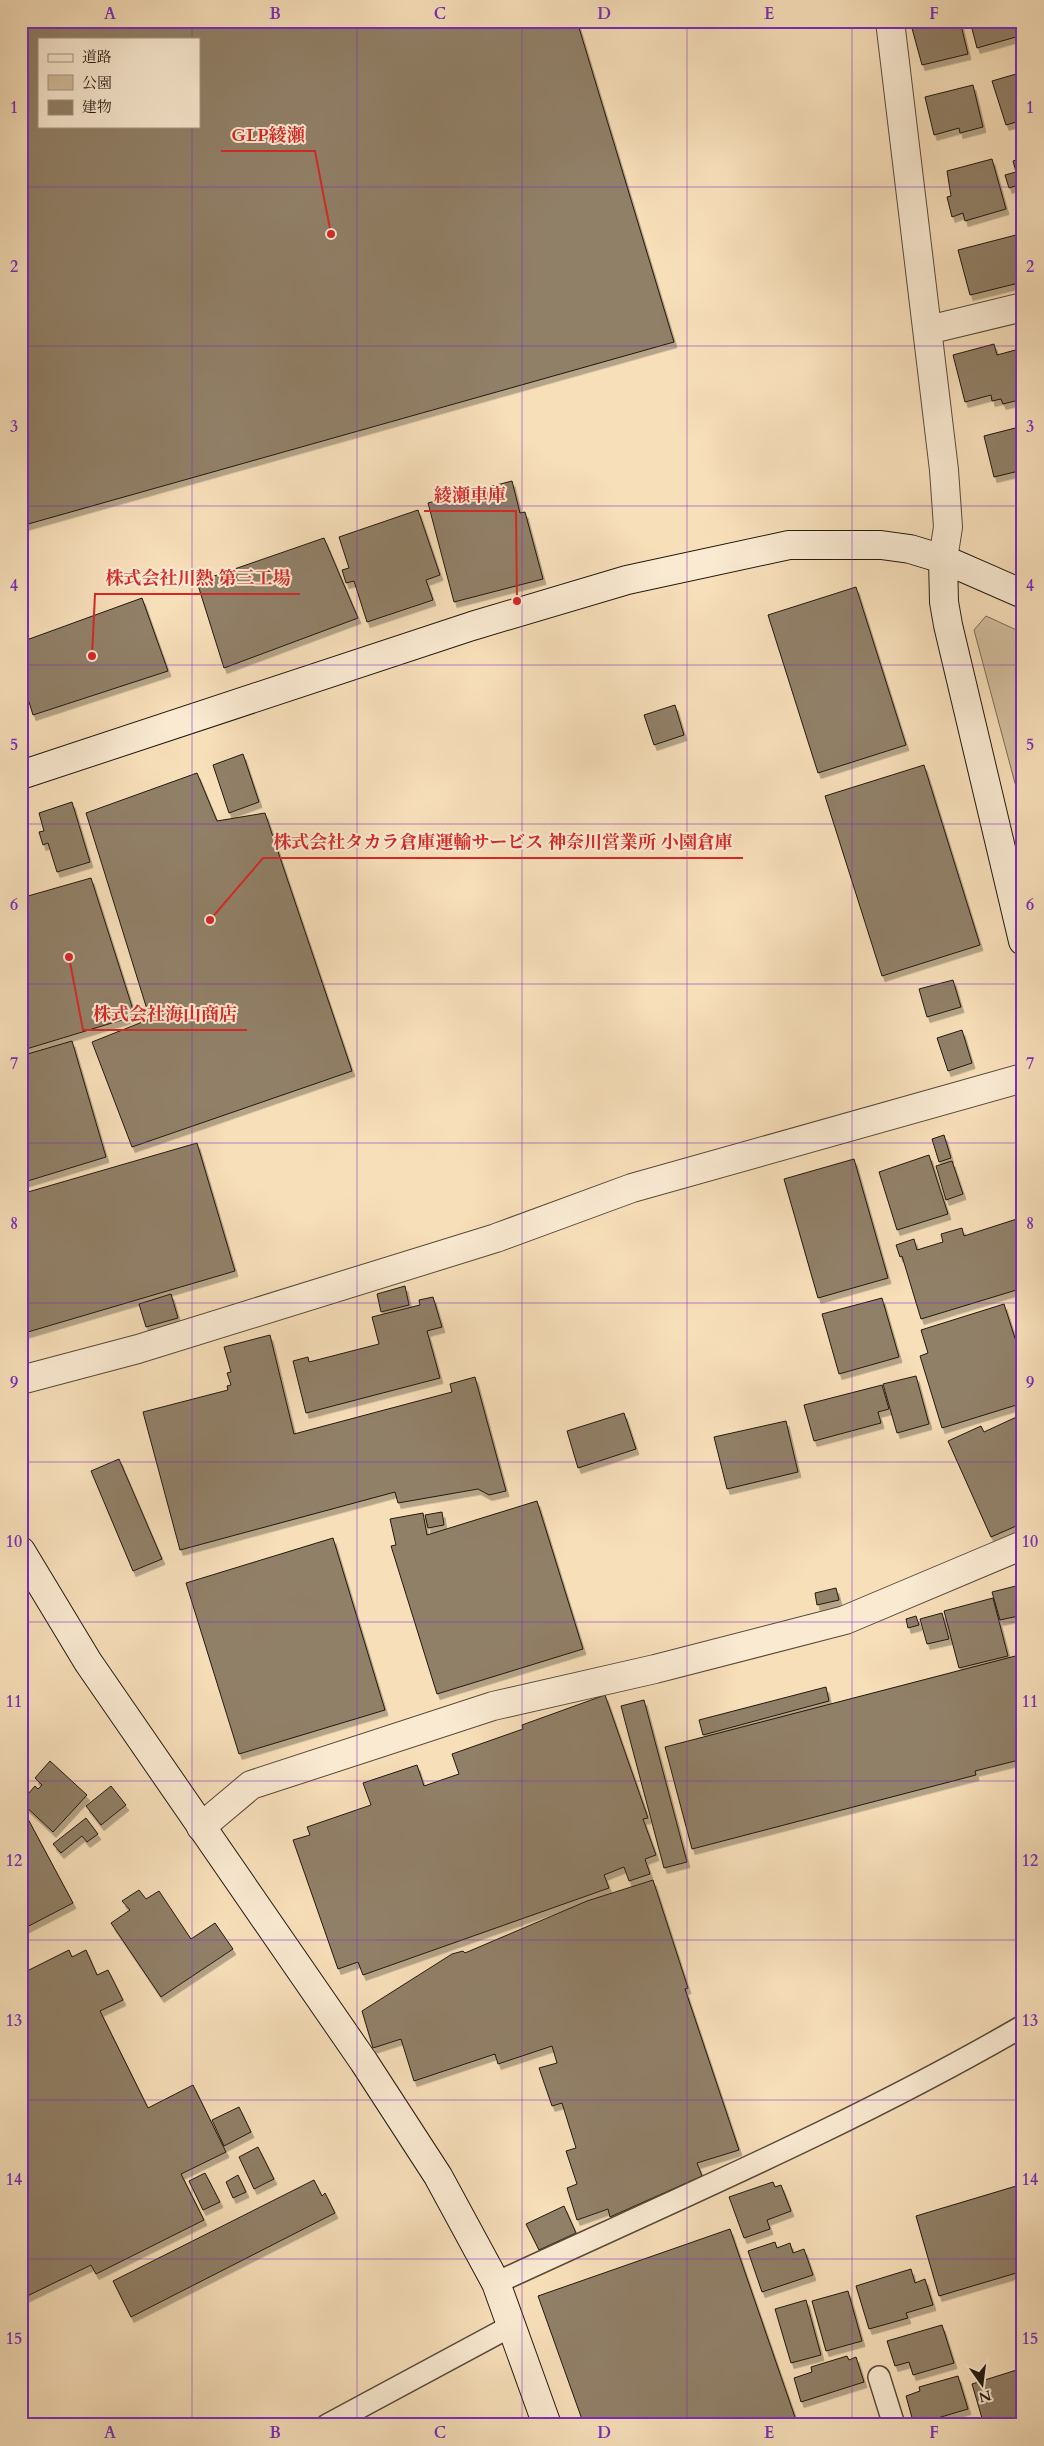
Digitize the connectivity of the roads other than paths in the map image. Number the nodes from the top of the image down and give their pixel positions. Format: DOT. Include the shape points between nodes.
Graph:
graph roads {
  1 [pos="890,21"];
  2 [pos="1023,307"];
  3 [pos="928,330"];
  4 [pos="943,559"];
  5 [pos="1023,594"];
  6 [pos="21,775"];
  7 [pos="1023,941"];
  8 [pos="1023,1078"];
  9 [pos="21,1380"];
  10 [pos="1023,1545"];
  11 [pos="21,1551"];
  12 [pos="201,1827"];
  13 [pos="1023,2026"];
  14 [pos="496,2283"];
  15 [pos="513,2325"];
  16 [pos="879,2377"];
  17 [pos="327,2425"];
  18 [pos="547,2425"];
  19 [pos="894,2425"];
  1 -- 3 [label="street"];
  2 -- 3 [label="street"];
  3 -- 4 [label="street" via="948,527"];
  4 -- 5 [label="street"];
  4 -- 6 [label="street" via="910,549 881,546 789,545 627,580 424,641"];
  4 -- 7 [label="street" via="948,626"];
  8 -- 9 [label="street" via="632,1188 496,1238 138,1349"];
  10 -- 12 [label="street" via="845,1620 655,1669 492,1706 251,1785"];
  11 -- 12 [label="street" via="88,1662"];
  12 -- 14 [label="street" via="364,2062 427,2160"];
  13 -- 14 [label="lane" via="959,2063 819,2134"];
  14 -- 15 [label="street"];
  15 -- 17 [label="lane"];
  15 -- 18 [label="street"];
  16 -- 19 [label="lane"];
}
